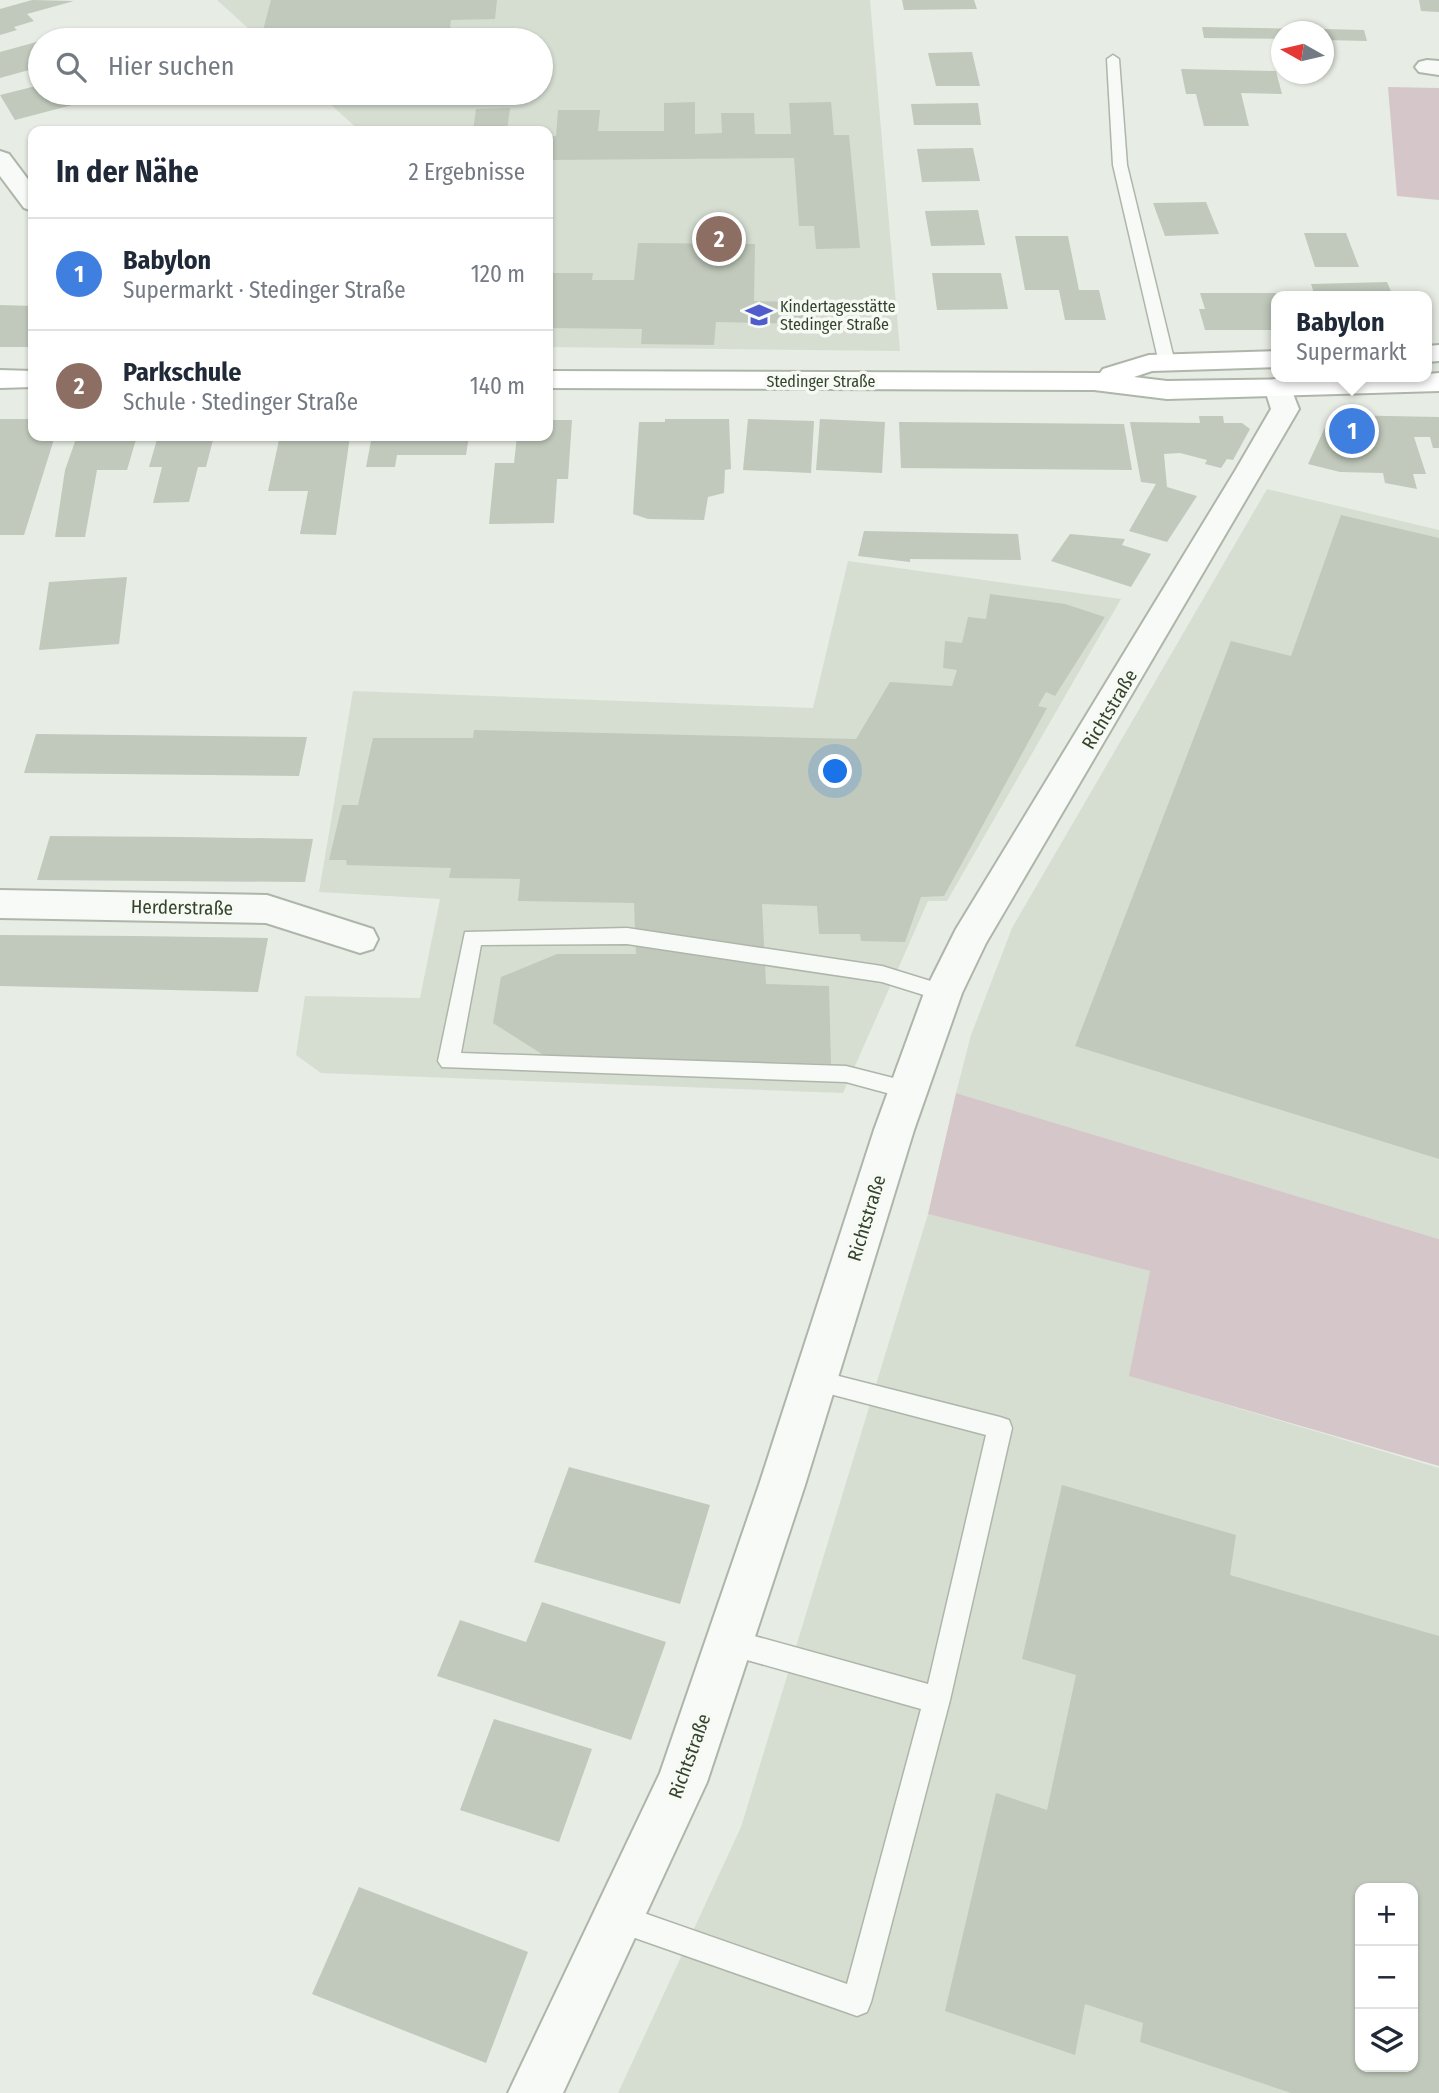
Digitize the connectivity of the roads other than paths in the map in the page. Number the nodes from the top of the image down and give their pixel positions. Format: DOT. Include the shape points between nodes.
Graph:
graph roads {
  1 [pos="1113,59"];
  2 [pos="0,159"];
  3 [pos="28,196"];
  4 [pos="1167,363"];
  5 [pos="1271,369"];
  6 [pos="1271,370"];
  7 [pos="0,379"];
  8 [pos="28,379"];
  9 [pos="553,380"];
  10 [pos="1094,381"];
  11 [pos="1278,382"];
  12 [pos="0,904"];
  13 [pos="360,939"];
  14 [pos="943,993"];
  15 [pos="909,1090"];
  16 [pos="815,1381"];
  17 [pos="729,1642"];
  18 [pos="937,1700"];
  19 [pos="618,1918"];
  20 [pos="535,2093"];
  1 -- 4 [label="lane" via="1121,167"];
  2 -- 3 [label="street"];
  4 -- 5 [label="main road, Stedinger Straße"];
  4 -- 10 [label="main road, Stedinger Straße" via="1149,363"];
  6 -- 10 [label="main road, Stedinger Straße" via="1167,390"];
  7 -- 8 [label="main road"];
  9 -- 10 [label="main road, Stedinger Straße"];
  11 -- 14 [label="street, Richtstraße" via="1285,408 969,939"];
  12 -- 13 [label="street, Herderstraße" via="267,909"];
  14 -- 15 [label="street, Richtstraße"];
  14 -- 15 [label="lane" via="882,974 627,936 472,937 449,1061 846,1074"];
  15 -- 16 [label="street, Richtstraße"];
  16 -- 17 [label="street, Richtstraße"];
  16 -- 18 [label="lane" via="1000,1429"];
  17 -- 18 [label="lane"];
  17 -- 19 [label="street, Richtstraße" via="682,1782"];
  18 -- 19 [label="lane" via="857,2002"];
  19 -- 20 [label="street, Richtstraße"];
}
